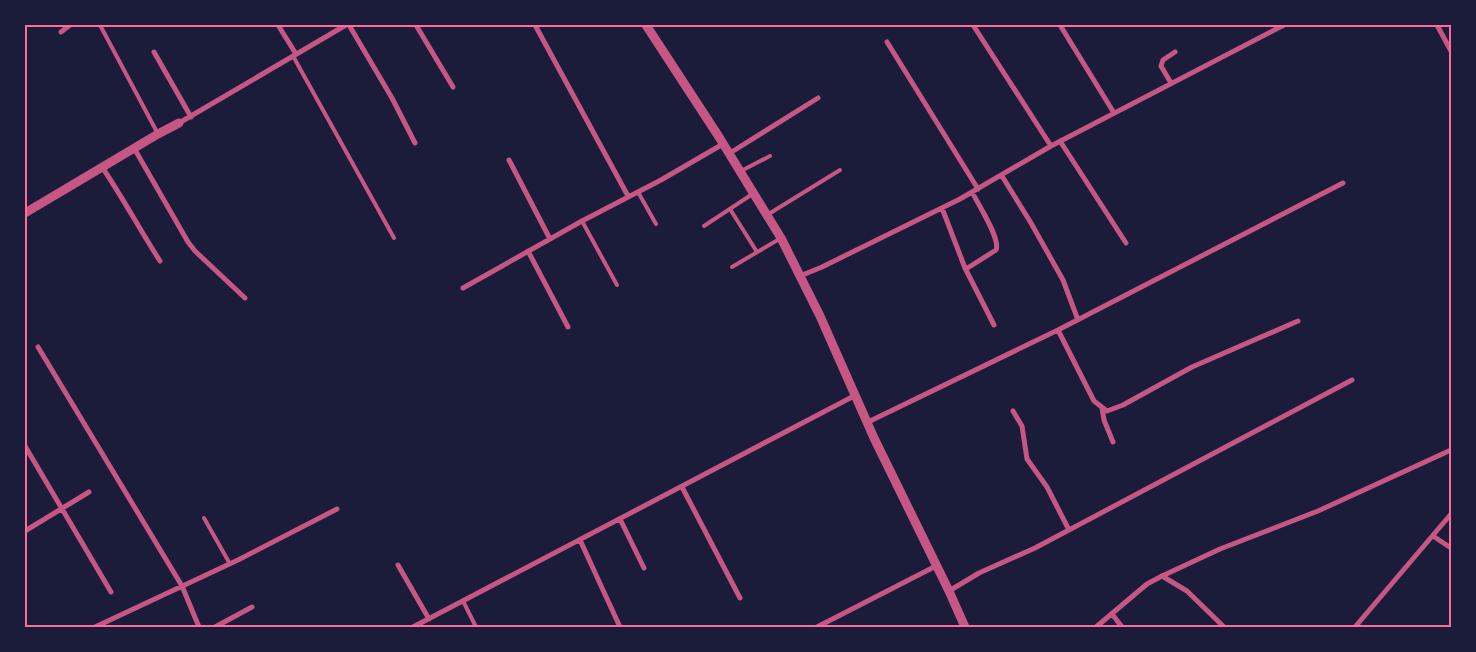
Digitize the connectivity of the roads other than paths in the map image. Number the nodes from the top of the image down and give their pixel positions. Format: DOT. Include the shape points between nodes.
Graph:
graph roads {
  1 [pos="70,25"];
  2 [pos="100,25"];
  3 [pos="278,25"];
  4 [pos="347,25"];
  5 [pos="416,25"];
  6 [pos="535,25"];
  7 [pos="646,25"];
  8 [pos="973,25"];
  9 [pos="1060,25"];
  10 [pos="1284,25"];
  11 [pos="1437,25"];
  12 [pos="61,32"];
  13 [pos="887,42"];
  14 [pos="1451,51"];
  15 [pos="154,52"];
  16 [pos="1175,52"];
  17 [pos="295,55"];
  18 [pos="1171,83"];
  19 [pos="453,87"];
  20 [pos="818,98"];
  21 [pos="1114,113"];
  22 [pos="191,116"];
  23 [pos="179,123"];
  24 [pos="158,134"];
  25 [pos="1060,141"];
  26 [pos="415,143"];
  27 [pos="724,144"];
  28 [pos="1051,146"];
  29 [pos="134,148"];
  30 [pos="730,153"];
  31 [pos="770,156"];
  32 [pos="509,160"];
  33 [pos="102,167"];
  34 [pos="840,170"];
  35 [pos="740,171"];
  36 [pos="1002,176"];
  37 [pos="1343,183"];
  38 [pos="978,189"];
  39 [pos="638,192"];
  40 [pos="972,192"];
  41 [pos="754,193"];
  42 [pos="628,196"];
  43 [pos="942,208"];
  44 [pos="730,209"];
  45 [pos="25,213"];
  46 [pos="767,215"];
  47 [pos="582,221"];
  48 [pos="656,224"];
  49 [pos="704,226"];
  50 [pos="394,238"];
  51 [pos="781,238"];
  52 [pos="550,239"];
  53 [pos="1126,243"];
  54 [pos="528,251"];
  55 [pos="757,252"];
  56 [pos="160,261"];
  57 [pos="732,267"];
  58 [pos="966,269"];
  59 [pos="800,276"];
  60 [pos="617,285"];
  61 [pos="463,288"];
  62 [pos="245,298"];
  63 [pos="1078,320"];
  64 [pos="1298,321"];
  65 [pos="994,325"];
  66 [pos="568,327"];
  67 [pos="1058,330"];
  68 [pos="38,347"];
  69 [pos="1352,380"];
  70 [pos="854,396"];
  71 [pos="1102,408"];
  72 [pos="1012,411"];
  73 [pos="866,423"];
  74 [pos="1113,442"];
  75 [pos="25,446"];
  76 [pos="1451,450"];
  77 [pos="682,487"];
  78 [pos="89,492"];
  79 [pos="63,508"];
  80 [pos="337,509"];
  81 [pos="1451,514"];
  82 [pos="204,518"];
  83 [pos="620,519"];
  84 [pos="1069,530"];
  85 [pos="25,531"];
  86 [pos="1433,536"];
  87 [pos="580,540"];
  88 [pos="1451,548"];
  89 [pos="230,564"];
  90 [pos="398,565"];
  91 [pos="936,566"];
  92 [pos="644,568"];
  93 [pos="1162,576"];
  94 [pos="182,586"];
  95 [pos="949,590"];
  96 [pos="111,592"];
  97 [pos="740,598"];
  98 [pos="463,601"];
  99 [pos="252,607"];
  100 [pos="1112,614"];
  101 [pos="429,619"];
  102 [pos="95,627"];
  103 [pos="199,627"];
  104 [pos="215,627"];
  105 [pos="413,627"];
  106 [pos="476,627"];
  107 [pos="620,627"];
  108 [pos="817,627"];
  109 [pos="965,627"];
  110 [pos="1096,627"];
  111 [pos="1122,627"];
  112 [pos="1224,627"];
  113 [pos="1355,627"];
  1 -- 12 [label="street"];
  2 -- 24 [label="lane"];
  3 -- 17 [label="street"];
  4 -- 17 [label="street"];
  4 -- 26 [label="street" via="392,98"];
  5 -- 19 [label="street"];
  6 -- 42 [label="street"];
  7 -- 27 [label="street"];
  8 -- 28 [label="street"];
  9 -- 21 [label="street"];
  10 -- 18 [label="street"];
  11 -- 14 [label="street"];
  13 -- 38 [label="street"];
  15 -- 22 [label="street"];
  16 -- 18 [label="street" via="1163,60 1161,66"];
  17 -- 22 [label="street"];
  17 -- 50 [label="lane"];
  18 -- 21 [label="street"];
  20 -- 30 [label="street"];
  21 -- 25 [label="street"];
  22 -- 23 [label="street"];
  23 -- 24 [label="street"];
  24 -- 29 [label="street"];
  25 -- 28 [label="street"];
  25 -- 53 [label="street"];
  27 -- 30 [label="street"];
  27 -- 39 [label="street"];
  28 -- 36 [label="street"];
  29 -- 33 [label="street"];
  29 -- 62 [label="street" via="188,242"];
  30 -- 35 [label="street"];
  31 -- 35 [label="lane"];
  32 -- 52 [label="street"];
  33 -- 45 [label="street"];
  33 -- 56 [label="street"];
  34 -- 46 [label="lane"];
  35 -- 41 [label="street"];
  36 -- 38 [label="street"];
  36 -- 63 [label="street" via="1063,280"];
  37 -- 63 [label="street"];
  38 -- 40 [label="street"];
  39 -- 42 [label="street"];
  39 -- 48 [label="lane"];
  40 -- 43 [label="street"];
  40 -- 58 [label="street" via="998,246"];
  41 -- 44 [label="lane"];
  41 -- 46 [label="street"];
  42 -- 47 [label="street"];
  43 -- 58 [label="street"];
  43 -- 59 [label="street"];
  44 -- 49 [label="lane"];
  44 -- 55 [label="lane"];
  46 -- 51 [label="street"];
  47 -- 52 [label="street"];
  47 -- 60 [label="lane"];
  51 -- 55 [label="lane"];
  51 -- 59 [label="street"];
  52 -- 54 [label="street"];
  54 -- 61 [label="street"];
  54 -- 66 [label="street"];
  55 -- 57 [label="lane"];
  58 -- 65 [label="street"];
  59 -- 70 [label="street"];
  63 -- 67 [label="street"];
  64 -- 71 [label="street" via="1192,367 1123,405 1107,411"];
  67 -- 71 [label="street" via="1094,401"];
  67 -- 73 [label="street"];
  68 -- 94 [label="street"];
  69 -- 84 [label="street"];
  70 -- 73 [label="street"];
  70 -- 77 [label="street"];
  71 -- 74 [label="street"];
  72 -- 84 [label="street" via="1022,426 1027,459 1047,487"];
  73 -- 91 [label="street"];
  75 -- 79 [label="street"];
  76 -- 93 [label="street" via="1318,511 1220,549"];
  77 -- 83 [label="street"];
  77 -- 97 [label="street"];
  78 -- 79 [label="street"];
  79 -- 85 [label="street"];
  79 -- 96 [label="street"];
  80 -- 89 [label="street"];
  81 -- 86 [label="street"];
  82 -- 89 [label="lane"];
  83 -- 87 [label="street"];
  83 -- 92 [label="street"];
  84 -- 95 [label="street"];
  86 -- 88 [label="street"];
  86 -- 113 [label="street"];
  87 -- 98 [label="street"];
  87 -- 107 [label="street"];
  89 -- 94 [label="street"];
  90 -- 101 [label="street"];
  91 -- 95 [label="street"];
  91 -- 108 [label="street"];
  93 -- 100 [label="street" via="1147,584"];
  93 -- 112 [label="street" via="1187,591"];
  94 -- 102 [label="street"];
  94 -- 103 [label="street"];
  95 -- 109 [label="street"];
  98 -- 101 [label="street"];
  98 -- 106 [label="lane"];
  99 -- 104 [label="street"];
  100 -- 110 [label="street"];
  100 -- 111 [label="street"];
  101 -- 105 [label="street"];
}
